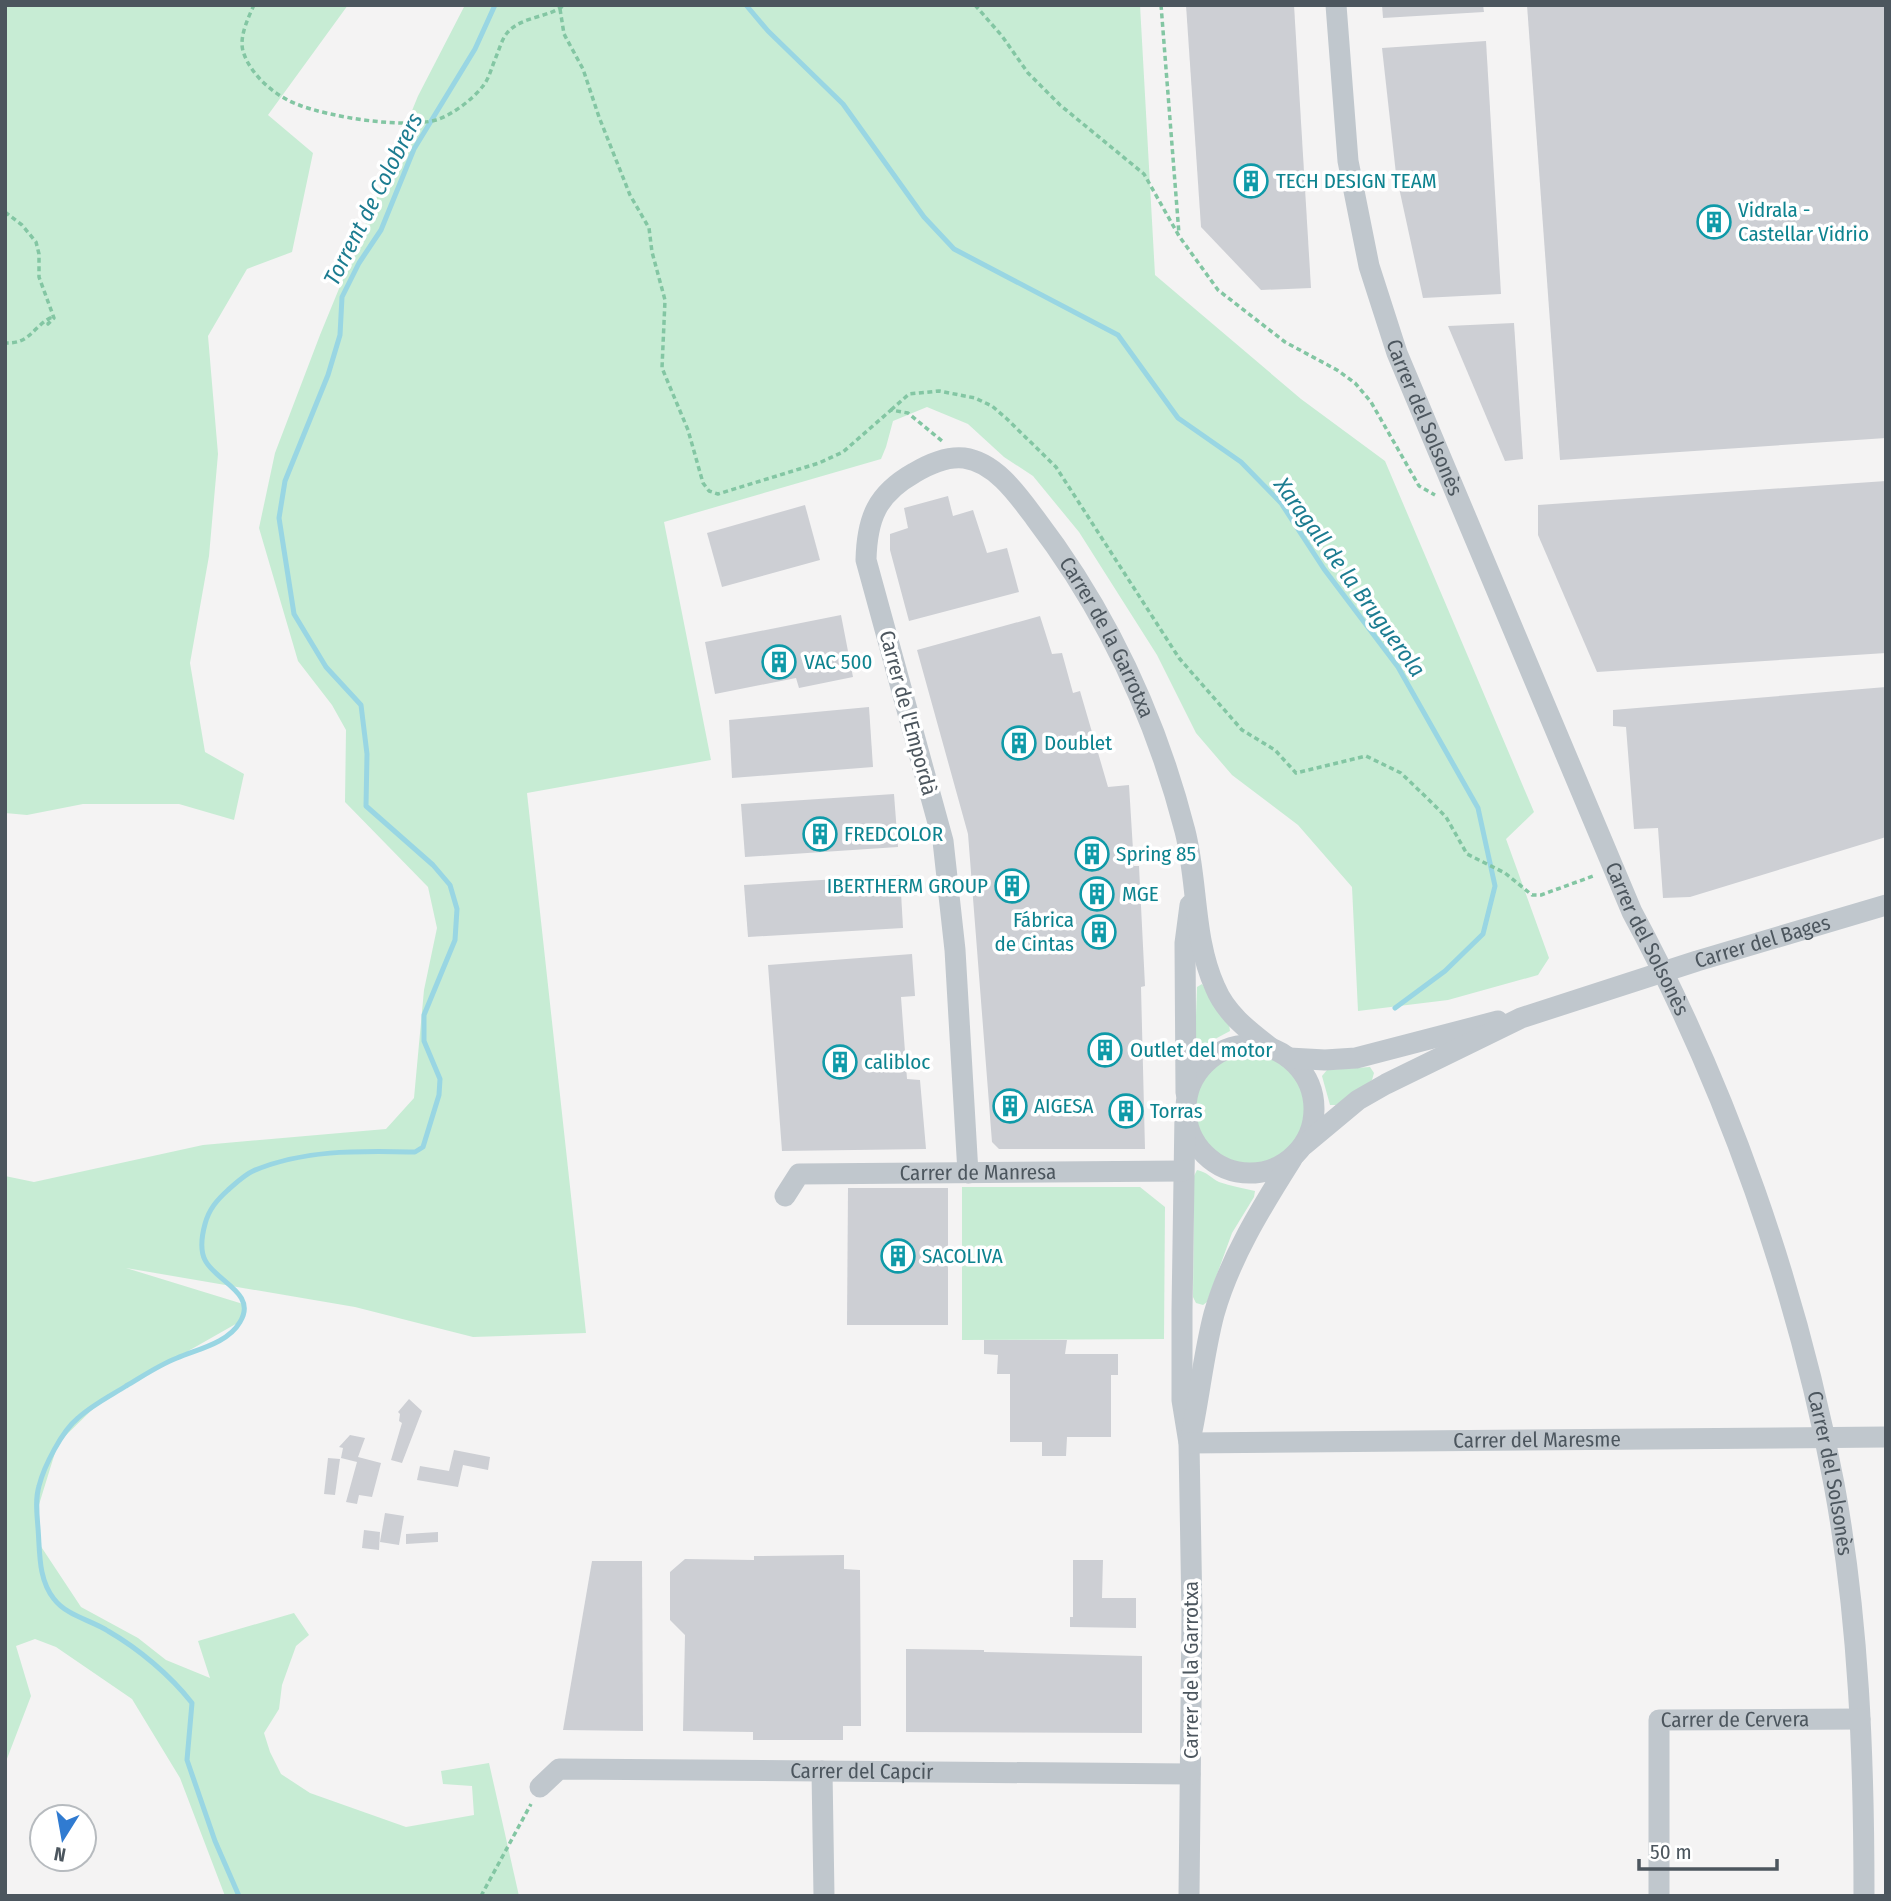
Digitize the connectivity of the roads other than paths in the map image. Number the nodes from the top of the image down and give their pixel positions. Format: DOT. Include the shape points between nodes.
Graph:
graph roads {
  1 [pos="1336,5"];
  2 [pos="953,459"];
  3 [pos="1193,875"];
  4 [pos="1886,905"];
  5 [pos="1665,972"];
  6 [pos="1521,1018"];
  7 [pos="1280,1053"];
  8 [pos="1186,1105"];
  9 [pos="1300,1150"];
  10 [pos="1183,1171"];
  11 [pos="968,1173"];
  12 [pos="785,1196"];
  13 [pos="1824,1437"];
  14 [pos="1886,1437"];
  15 [pos="1189,1444"];
  16 [pos="1860,1719"];
  17 [pos="822,1771"];
  18 [pos="1190,1774"];
  19 [pos="540,1787"];
  20 [pos="824,1896"];
  21 [pos="1189,1896"];
  22 [pos="1658,1896"];
  23 [pos="1864,1896"];
  1 -- 5 [label="street, Carrer del Solsonès" via="1348,162 1369,266 1397,353 1633,912"];
  2 -- 3 [label="street, Carrer de la Garrotxa" via="992,470 1016,492 1093,602 1136,688 1168,770"];
  2 -- 11 [label="street, Carrer de l'Empordà" via="913,473 887,492 869,523 866,560 943,841 955,950"];
  3 -- 7 [label="street, Carrer de la Garrotxa" via="1207,967 1216,989 1245,1028"];
  3 -- 8 [label="street, Carrer de la Garrotxa" via="1185,943"];
  4 -- 5 [label="street, Carrer del Bages"];
  5 -- 6 [label="street, Carrer del Bages"];
  5 -- 13 [label="street, Carrer del Solsonès" via="1757,1195"];
  6 -- 7 [label="street, Carrer del Bages" via="1484,1023 1356,1058 1325,1060"];
  6 -- 9 [label="street, Carrer del Bages" via="1358,1100"];
  7 -- 8 [label="street" via="1254,1045 1218,1053 1198,1071"];
  7 -- 9 [label="street" via="1301,1069 1314,1098 1312,1130"];
  8 -- 9 [label="street" via="1189,1132 1198,1148 1227,1170 1263,1173"];
  8 -- 10 [label="street, Carrer de la Garrotxa"];
  9 -- 15 [label="street, Carrer de la Garrotxa" via="1251,1226 1227,1277 1207,1345"];
  10 -- 11 [label="street, Carrer de Manresa"];
  10 -- 15 [label="street, Carrer de la Garrotxa" via="1182,1399"];
  11 -- 12 [label="street, Carrer de Manresa" via="799,1174"];
  13 -- 14 [label="street, Carrer del Maresme"];
  13 -- 15 [label="street, Carrer del Maresme"];
  13 -- 16 [label="street, Carrer del Solsonès" via="1851,1601"];
  15 -- 18 [label="street, Carrer de la Garrotxa"];
  16 -- 22 [label="street, Carrer de Cervera" via="1659,1720"];
  16 -- 23 [label="street, Carrer del Solsonès"];
  17 -- 18 [label="street, Carrer del Capcir"];
  17 -- 19 [label="street, Carrer del Capcir" via="559,1769"];
  17 -- 20 [label="street"];
  18 -- 21 [label="street, Carrer de la Garrotxa"];
}
